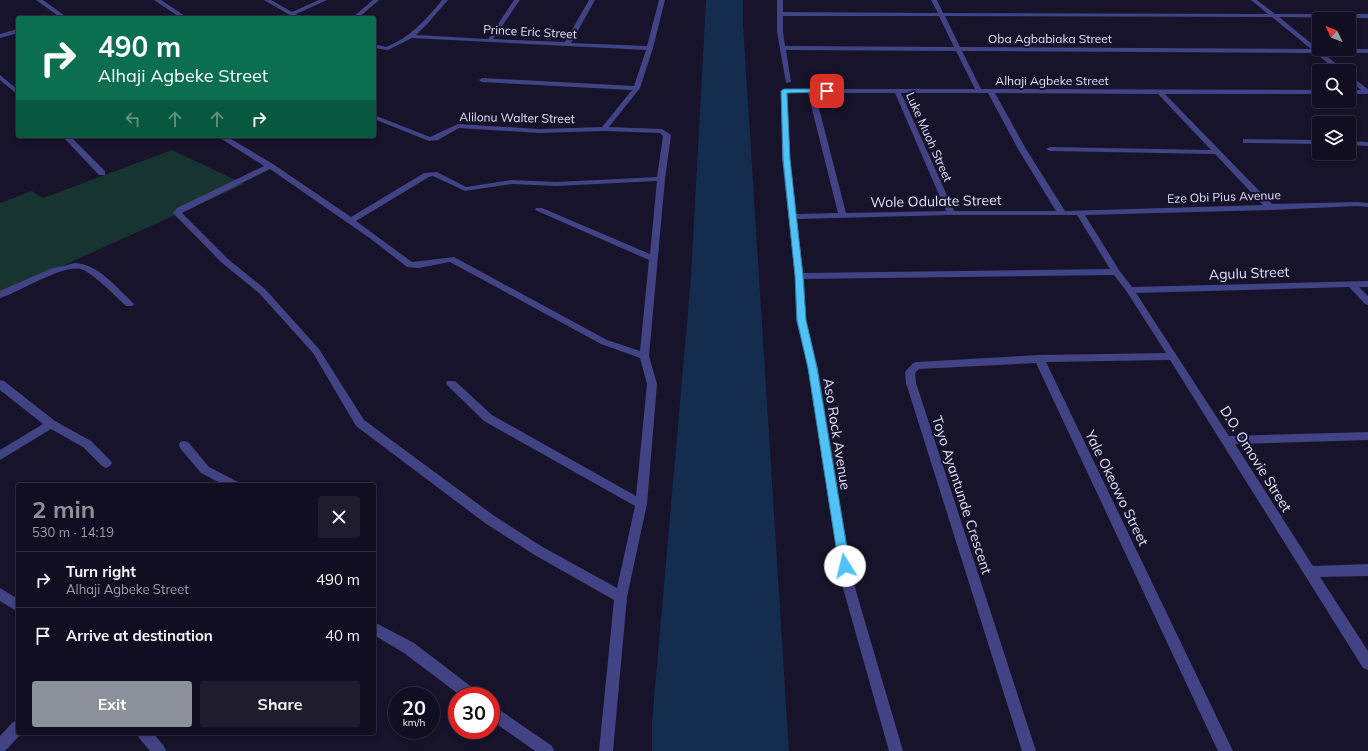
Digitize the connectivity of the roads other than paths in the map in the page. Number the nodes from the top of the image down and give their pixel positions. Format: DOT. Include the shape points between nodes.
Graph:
graph roads {
  1 [pos="39,0"];
  2 [pos="157,0"];
  3 [pos="267,0"];
  4 [pos="324,0"];
  5 [pos="376,0"];
  6 [pos="445,0"];
  7 [pos="517,0"];
  8 [pos="592,0"];
  9 [pos="662,0"];
  10 [pos="780,0"];
  11 [pos="934,0"];
  12 [pos="1254,0"];
  13 [pos="291,14"];
  14 [pos="779,14"];
  15 [pos="941,15"];
  16 [pos="61,16"];
  17 [pos="182,16"];
  18 [pos="295,16"];
  19 [pos="357,16"];
  20 [pos="1368,16"];
  21 [pos="1275,17"];
  22 [pos="16,32"];
  23 [pos="0,36"];
  24 [pos="410,36"];
  25 [pos="489,41"];
  26 [pos="567,45"];
  27 [pos="376,46"];
  28 [pos="1312,46"];
  29 [pos="650,48"];
  30 [pos="783,48"];
  31 [pos="958,49"];
  32 [pos="1312,50"];
  33 [pos="1356,51"];
  34 [pos="1368,51"];
  35 [pos="1324,56"];
  36 [pos="1334,64"];
  37 [pos="0,77"];
  38 [pos="482,80"];
  39 [pos="1356,83"];
  40 [pos="786,86"];
  41 [pos="637,88"];
  42 [pos="811,90"];
  43 [pos="16,91"];
  44 [pos="897,91"];
  45 [pos="979,91"];
  46 [pos="991,92"];
  47 [pos="1312,92"];
  48 [pos="1356,92"];
  49 [pos="1368,92"];
  50 [pos="1161,93"];
  51 [pos="376,119"];
  52 [pos="604,129"];
  53 [pos="68,138"];
  54 [pos="224,138"];
  55 [pos="1246,141"];
  56 [pos="1312,142"];
  57 [pos="1356,143"];
  58 [pos="1368,144"];
  59 [pos="1050,149"];
  60 [pos="1219,152"];
  61 [pos="270,166"];
  62 [pos="102,173"];
  63 [pos="660,179"];
  64 [pos="1368,205"];
  65 [pos="1270,208"];
  66 [pos="539,210"];
  67 [pos="951,213"];
  68 [pos="1062,213"];
  69 [pos="1080,213"];
  70 [pos="843,216"];
  71 [pos="792,217"];
  72 [pos="350,221"];
  73 [pos="654,259"];
  74 [pos="1116,272"];
  75 [pos="799,276"];
  76 [pos="1351,284"];
  77 [pos="1368,284"];
  78 [pos="1130,290"];
  79 [pos="0,295"];
  80 [pos="1368,302"];
  81 [pos="129,304"];
  82 [pos="644,356"];
  83 [pos="1172,356"];
  84 [pos="1039,359"];
  85 [pos="0,384"];
  86 [pos="451,384"];
  87 [pos="51,424"];
  88 [pos="1368,436"];
  89 [pos="1228,440"];
  90 [pos="184,445"];
  91 [pos="0,456"];
  92 [pos="106,463"];
  93 [pos="230,483"];
  94 [pos="640,504"];
  95 [pos="1368,570"];
  96 [pos="1309,572"];
  97 [pos="0,594"];
  98 [pos="621,597"];
  99 [pos="16,605"];
  100 [pos="376,629"];
  101 [pos="1368,663"];
  102 [pos="460,687"];
  103 [pos="500,717"];
  104 [pos="16,729"];
  105 [pos="146,735"];
  106 [pos="0,746"];
  107 [pos="159,751"];
  108 [pos="547,751"];
  109 [pos="606,751"];
  110 [pos="896,751"];
  111 [pos="1029,751"];
  112 [pos="1226,751"];
  1 -- 16 [label="street"];
  2 -- 17 [label="street"];
  3 -- 13 [label="street"];
  4 -- 13 [label="street"];
  5 -- 19 [label="street"];
  6 -- 24 [label="street" via="426,23"];
  7 -- 25 [label="street"];
  8 -- 26 [label="street"];
  9 -- 29 [label="street"];
  10 -- 14 [label="street, Aso Rock Avenue"];
  11 -- 15 [label="street"];
  12 -- 21 [label="street"];
  13 -- 18 [label="street"];
  14 -- 15 [label="street"];
  14 -- 30 [label="street, Aso Rock Avenue"];
  15 -- 21 [label="street"];
  15 -- 31 [label="street"];
  20 -- 21 [label="street"];
  21 -- 28 [label="street"];
  22 -- 23 [label="street"];
  24 -- 25 [label="street, Prince Eric Street"];
  24 -- 27 [label="street" via="386,49"];
  25 -- 26 [label="street, Prince Eric Street"];
  26 -- 29 [label="street, Prince Eric Street"];
  29 -- 41 [label="street"];
  30 -- 31 [label="street, Oba Agbabiaka Street"];
  30 -- 40 [label="street, Aso Rock Avenue"];
  31 -- 32 [label="street, Oba Agbabiaka Street"];
  31 -- 45 [label="street"];
  33 -- 34 [label="street, Oba Agbabiaka Street"];
  35 -- 36 [label="street"];
  37 -- 43 [label="street"];
  38 -- 41 [label="street"];
  39 -- 49 [label="street"];
  40 -- 42 [label="street, Alhaji Agbeke Street"];
  40 -- 71 [label="street, Aso Rock Avenue" via="786,159"];
  41 -- 52 [label="street"];
  42 -- 44 [label="street, Alhaji Agbeke Street"];
  42 -- 70 [label="street"];
  44 -- 45 [label="street, Alhaji Agbeke Street"];
  44 -- 67 [label="street, Luke Muoh Street"];
  45 -- 46 [label="street, Alhaji Agbeke Street"];
  46 -- 50 [label="street, Alhaji Agbeke Street"];
  46 -- 68 [label="street" via="1022,149"];
  47 -- 50 [label="street, Alhaji Agbeke Street"];
  48 -- 49 [label="street"];
  50 -- 60 [label="street"];
  51 -- 52 [label="street, Alilonu Walter Street" via="429,139 458,126 539,132"];
  52 -- 63 [label="street, Alilonu Walter Street" via="666,132"];
  53 -- 62 [label="street"];
  54 -- 61 [label="street"];
  55 -- 56 [label="street"];
  57 -- 58 [label="street"];
  59 -- 60 [label="street"];
  60 -- 65 [label="street"];
  61 -- 72 [label="street"];
  61 -- 98 [label="street" via="178,213 225,261 262,291 316,351 360,423 489,519 536,550"];
  63 -- 72 [label="street" via="556,184 512,182 472,190 431,174"];
  63 -- 73 [label="street"];
  64 -- 65 [label="street, Eze Obi Pius Avenue"];
  65 -- 69 [label="street, Eze Obi Pius Avenue"];
  66 -- 73 [label="street"];
  67 -- 68 [label="street, Wole Odulate Street"];
  67 -- 70 [label="street, Wole Odulate Street"];
  68 -- 69 [label="street, Wole Odulate Street"];
  69 -- 74 [label="street, D.O. Omovie Street"];
  70 -- 71 [label="street, Wole Odulate Street"];
  71 -- 75 [label="street, Aso Rock Avenue"];
  72 -- 82 [label="street" via="410,265 451,259 604,342"];
  73 -- 82 [label="street"];
  74 -- 75 [label="street"];
  74 -- 78 [label="street, D.O. Omovie Street"];
  75 -- 110 [label="street, Aso Rock Avenue" via="801,320 813,368 847,581"];
  76 -- 77 [label="street, Agulu Street"];
  76 -- 78 [label="street, Agulu Street"];
  76 -- 80 [label="street"];
  78 -- 83 [label="street, D.O. Omovie Street"];
  79 -- 81 [label="street" via="73,265 84,267"];
  82 -- 94 [label="street" via="652,384"];
  83 -- 84 [label="street"];
  83 -- 89 [label="street, D.O. Omovie Street"];
  84 -- 111 [label="street, Toyo Ayantunde Crescent" via="916,366 910,372 911,383"];
  84 -- 112 [label="street, Yale Okeowo Street"];
  85 -- 87 [label="street"];
  86 -- 94 [label="street" via="488,418"];
  87 -- 91 [label="street"];
  87 -- 92 [label="street" via="87,444"];
  88 -- 89 [label="street"];
  89 -- 96 [label="street, D.O. Omovie Street"];
  90 -- 93 [label="street" via="205,470"];
  94 -- 98 [label="street"];
  95 -- 96 [label="street"];
  96 -- 101 [label="street, D.O. Omovie Street"];
  97 -- 99 [label="street"];
  98 -- 109 [label="street"];
  100 -- 102 [label="street" via="409,648"];
  103 -- 108 [label="street"];
  104 -- 106 [label="street"];
  105 -- 107 [label="street"];
}
